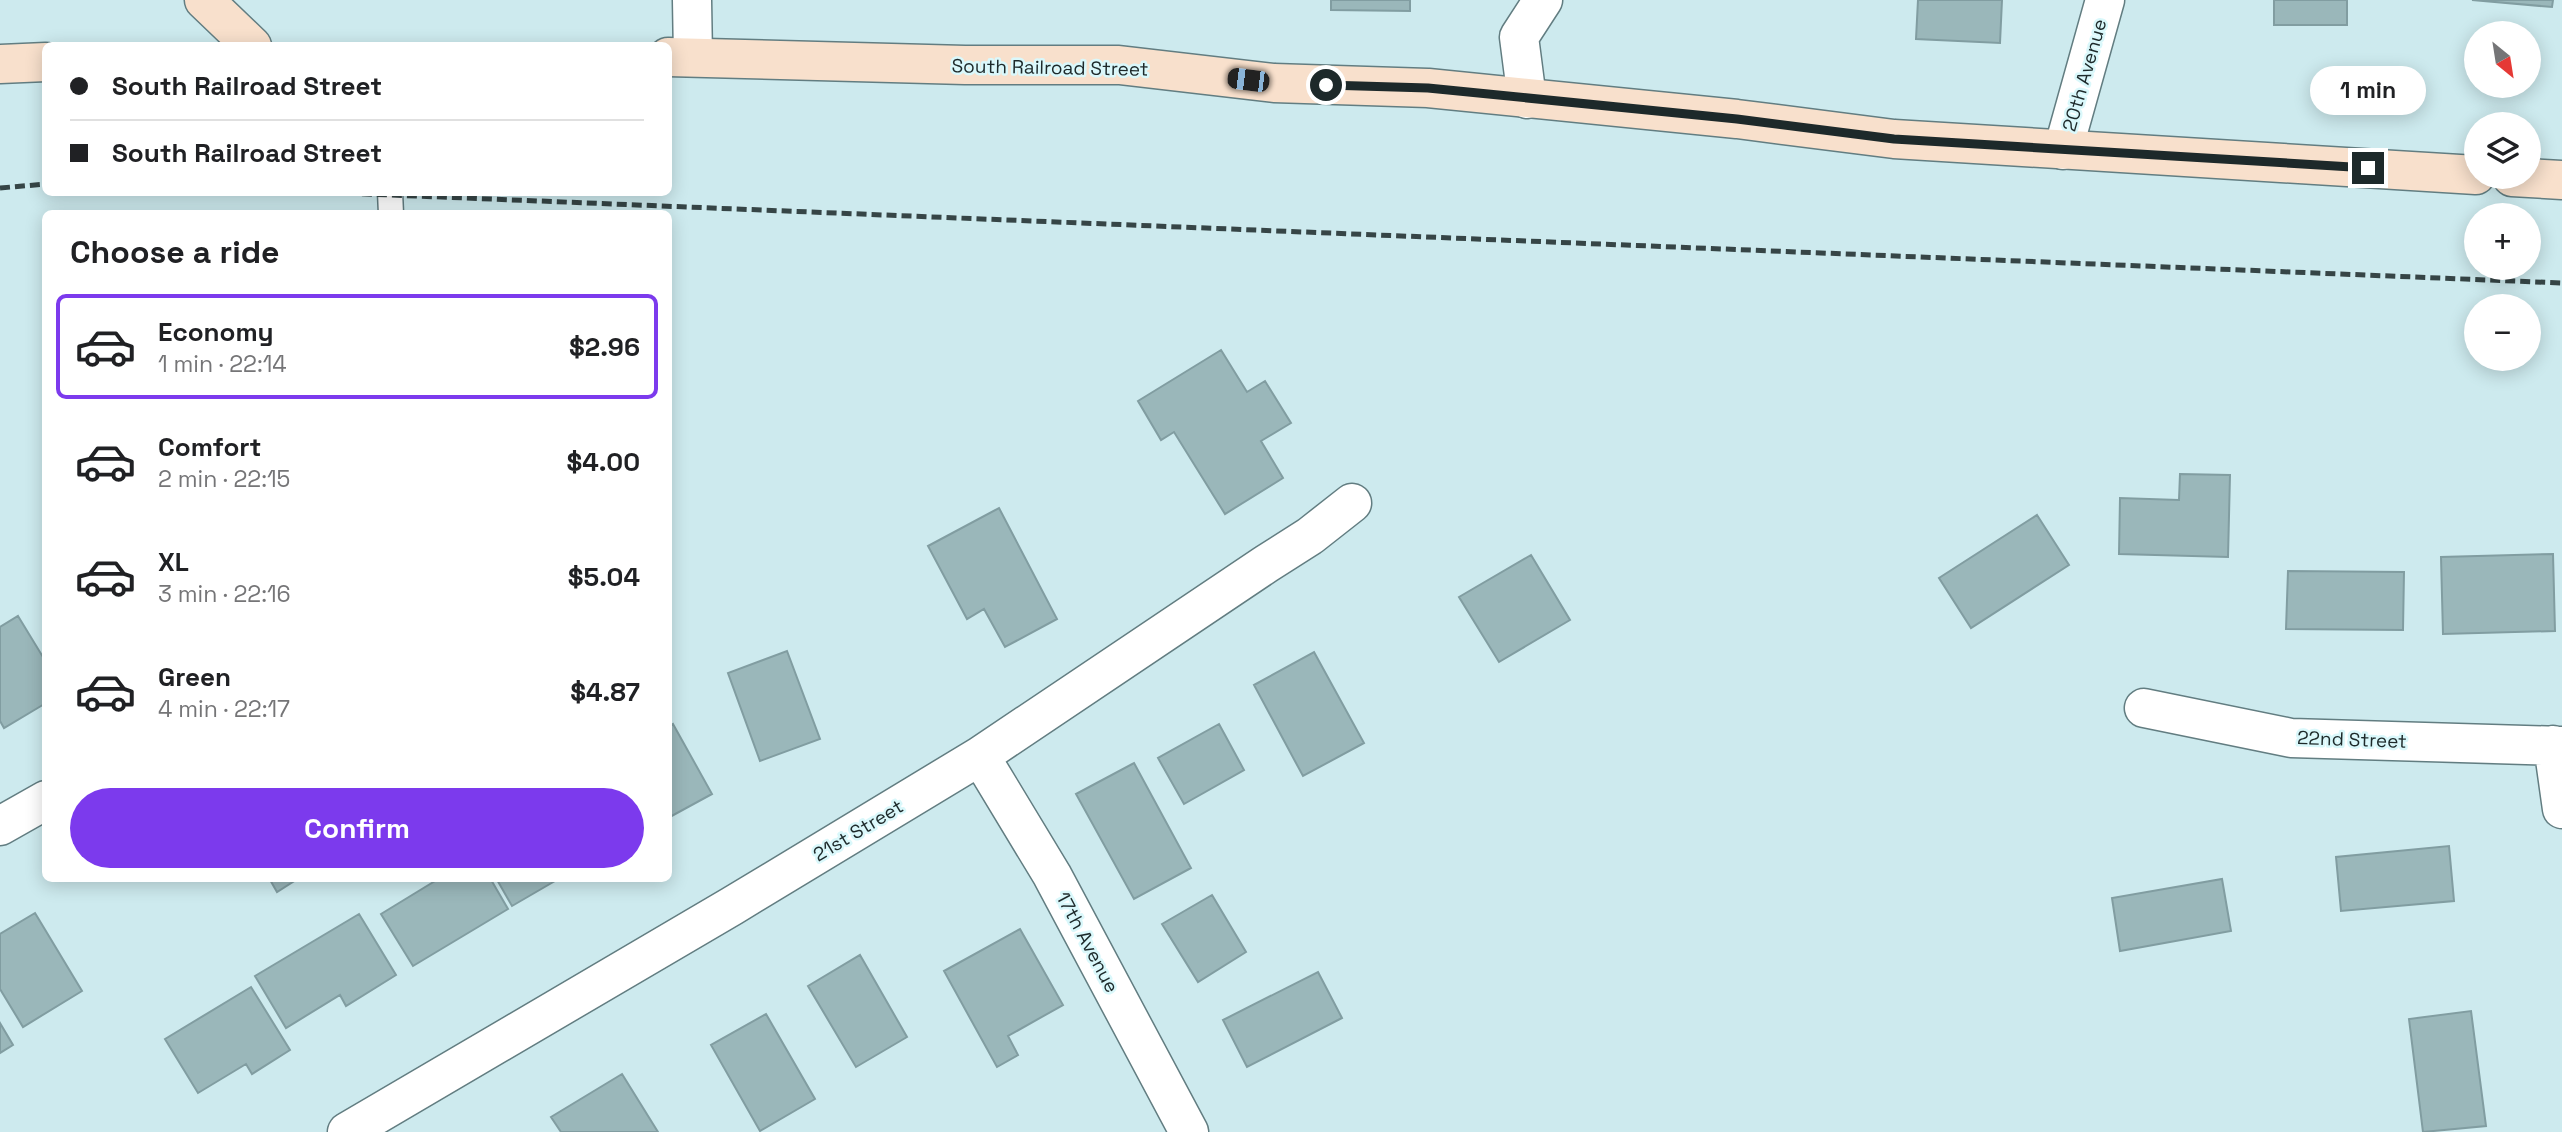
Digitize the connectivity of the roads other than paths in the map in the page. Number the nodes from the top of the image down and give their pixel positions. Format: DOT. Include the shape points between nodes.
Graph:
graph roads {
  1 [pos="204,0"];
  2 [pos="692,0"];
  3 [pos="1543,0"];
  4 [pos="2105,0"];
  5 [pos="248,42"];
  6 [pos="681,57"];
  7 [pos="42,62"];
  8 [pos="0,64"];
  9 [pos="1527,99"];
  10 [pos="2063,150"];
  11 [pos="2464,174"];
  12 [pos="2541,179"];
  13 [pos="2562,180"];
  14 [pos="1352,503"];
  15 [pos="2144,708"];
  16 [pos="2558,746"];
  17 [pos="980,755"];
  18 [pos="42,802"];
  19 [pos="2562,809"];
  20 [pos="0,827"];
  21 [pos="347,1132"];
  22 [pos="1189,1132"];
  1 -- 5 [label="street"];
  2 -- 6 [label="street"];
  3 -- 9 [label="street" via="1519,37"];
  4 -- 10 [label="street, 20th Avenue"];
  6 -- 9 [label="street, South Railroad Street" via="1119,65 1274,83 1428,88"];
  7 -- 8 [label="street"];
  9 -- 10 [label="street, South Railroad Street" via="1894,139"];
  10 -- 11 [label="street, South Railroad Street"];
  12 -- 13 [label="street"];
  14 -- 17 [label="street, 21st Street" via="1310,536"];
  15 -- 16 [label="street, 22nd Street" via="2291,738"];
  16 -- 19 [label="street"];
  17 -- 21 [label="street, 21st Street"];
  17 -- 22 [label="street, 17th Avenue" via="1052,875"];
  18 -- 20 [label="street"];
}
